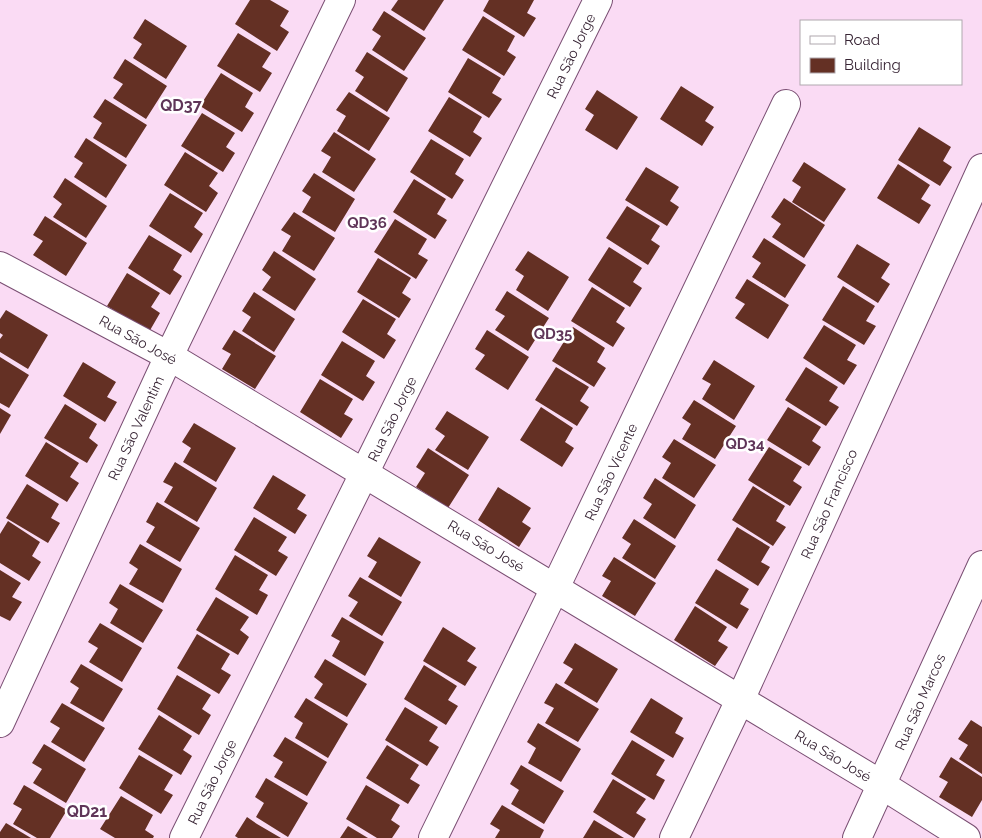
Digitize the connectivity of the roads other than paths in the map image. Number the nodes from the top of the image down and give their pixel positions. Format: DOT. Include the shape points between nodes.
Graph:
graph roads {
  1 [pos="341,0"];
  2 [pos="598,0"];
  3 [pos="786,104"];
  4 [pos="982,168"];
  5 [pos="0,266"];
  6 [pos="169,356"];
  7 [pos="365,473"];
  8 [pos="982,565"];
  9 [pos="555,588"];
  10 [pos="740,700"];
  11 [pos="0,723"];
  12 [pos="882,785"];
  13 [pos="184,838"];
  14 [pos="433,838"];
  15 [pos="674,838"];
  16 [pos="857,838"];
  17 [pos="966,838"];
  1 -- 6 [label="street, Rua São Valentim"];
  2 -- 7 [label="street, Rua São Jorge"];
  3 -- 9 [label="street, Rua São Vicente"];
  4 -- 10 [label="street, Rua São Francisco"];
  5 -- 6 [label="street, Rua São José"];
  6 -- 7 [label="street, Rua São José"];
  6 -- 11 [label="street, Rua São Valentim"];
  7 -- 9 [label="street, Rua São José"];
  7 -- 13 [label="street, Rua São Jorge"];
  8 -- 12 [label="street, Rua São Marcos"];
  9 -- 10 [label="street, Rua São José"];
  9 -- 14 [label="street, Rua São Vicente"];
  10 -- 12 [label="street, Rua São José"];
  10 -- 15 [label="street, Rua São Francisco"];
  12 -- 16 [label="street, Rua São Marcos"];
  12 -- 17 [label="street, Rua São José"];
}
